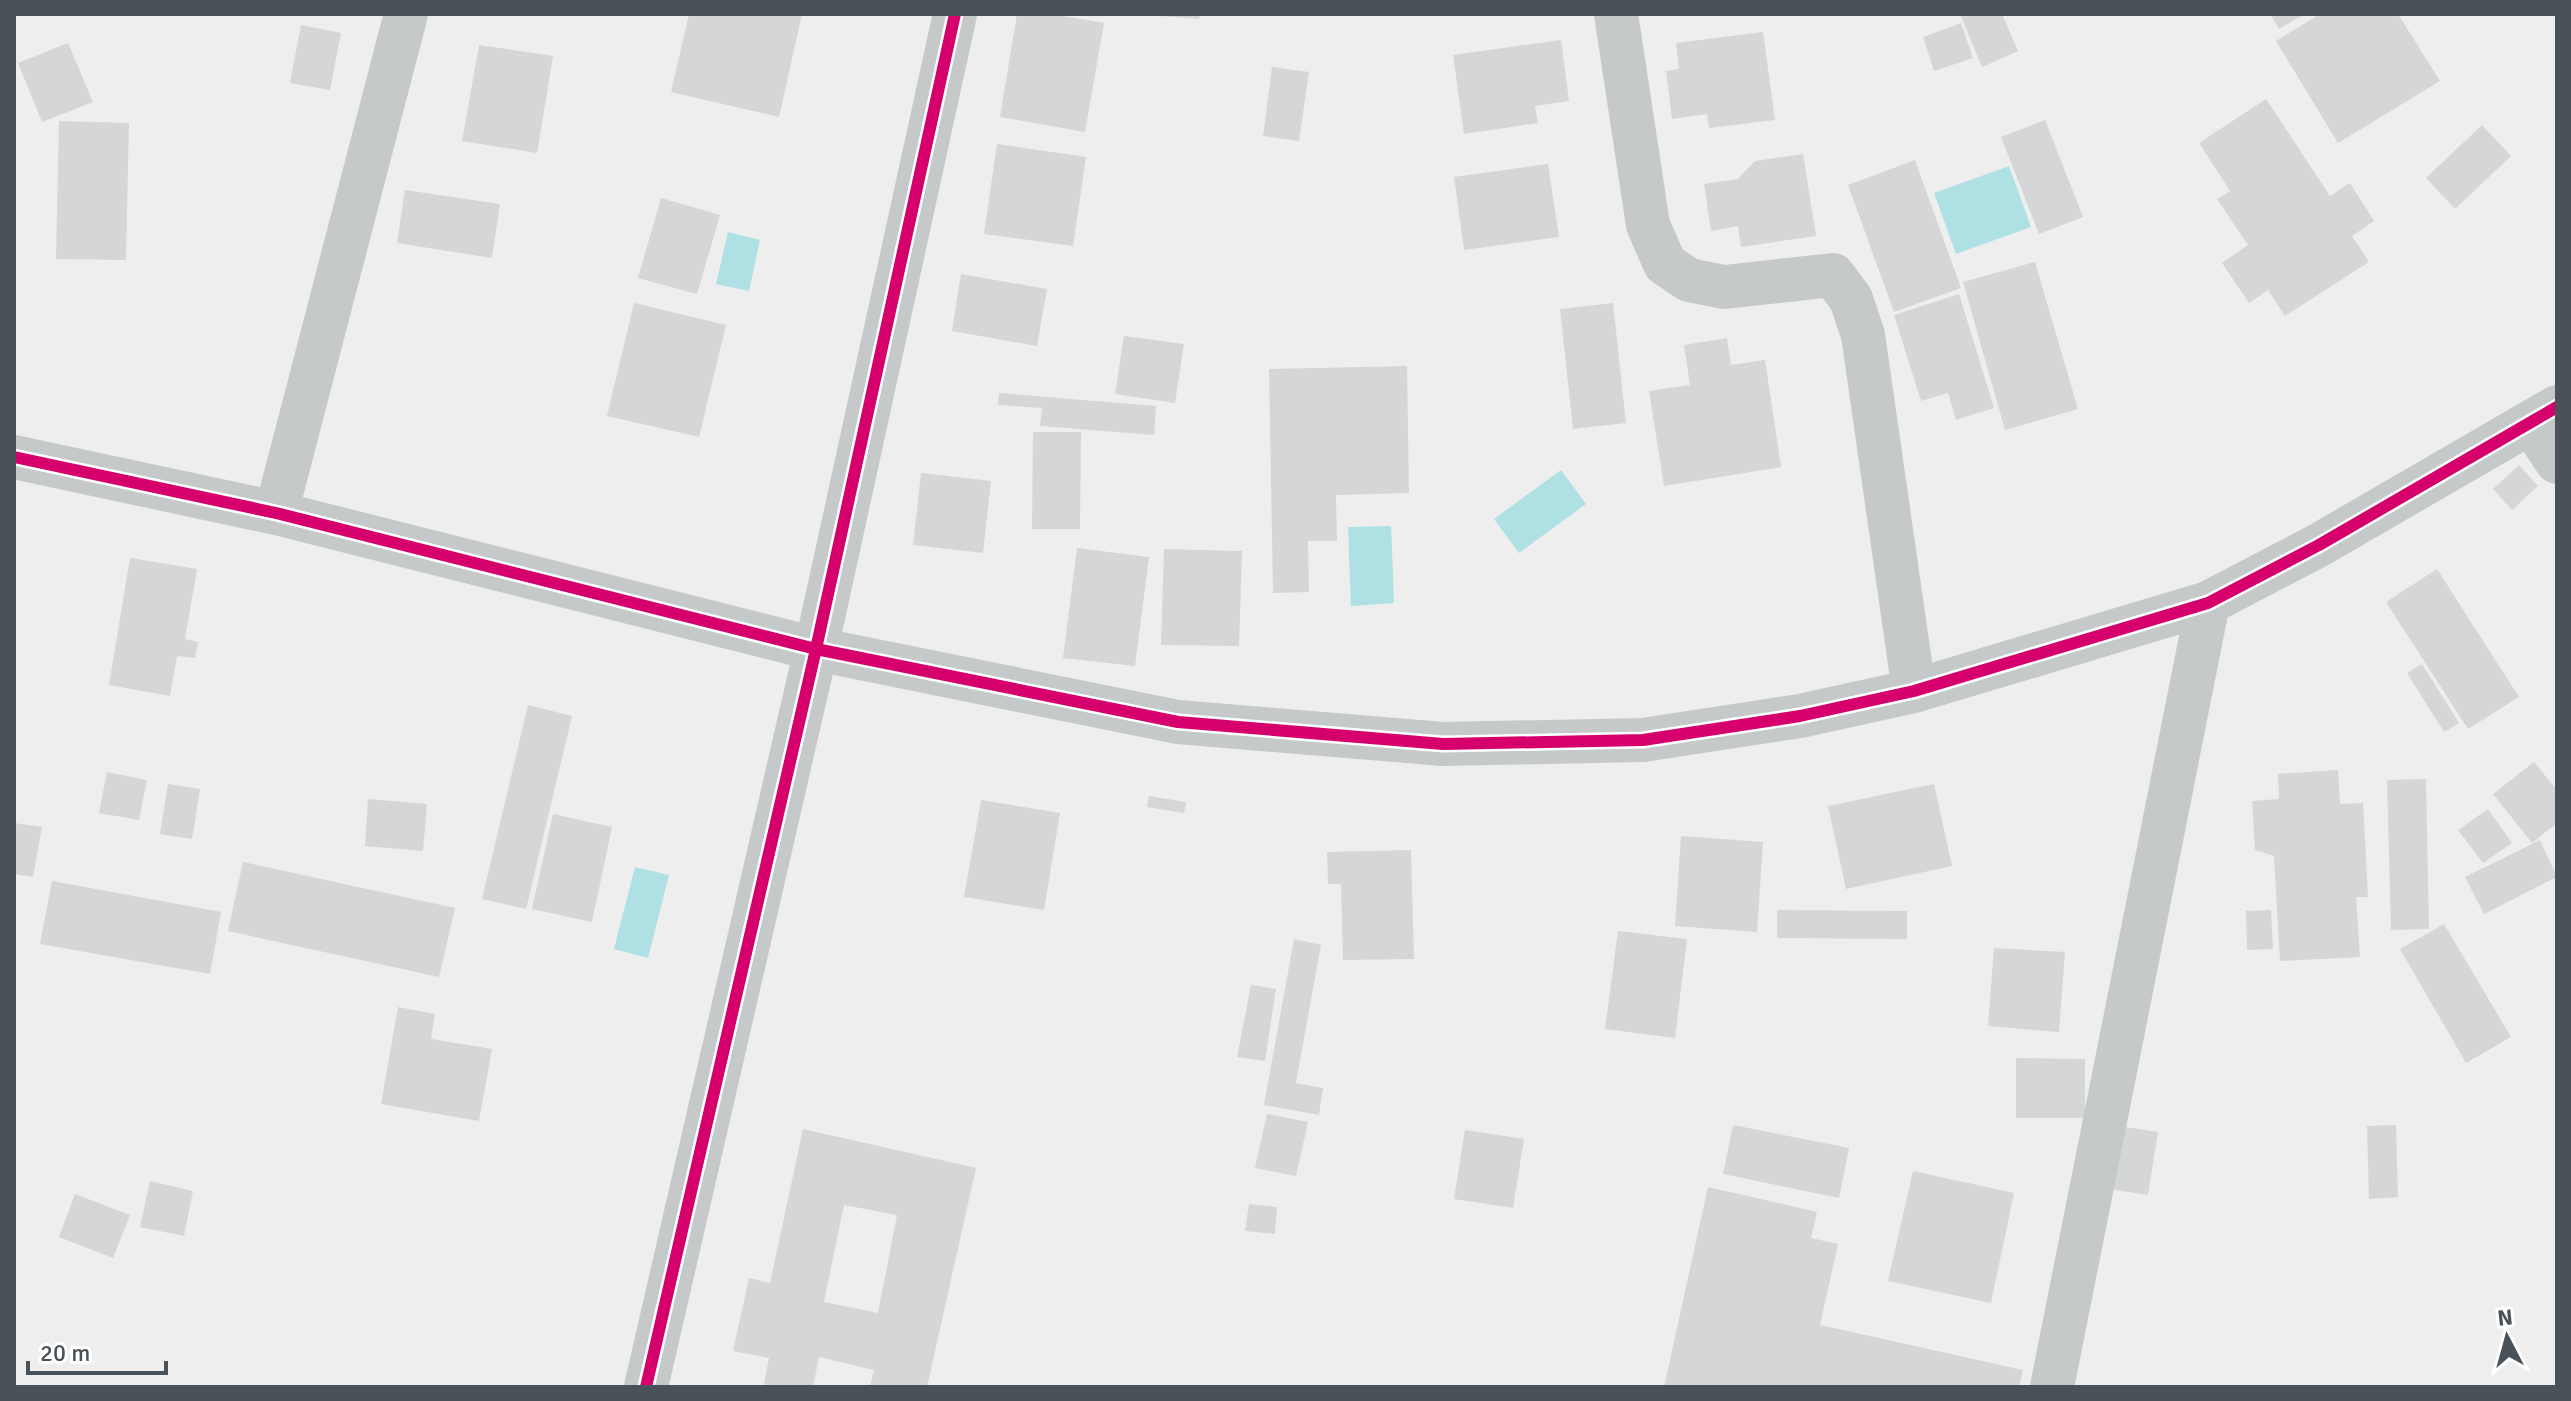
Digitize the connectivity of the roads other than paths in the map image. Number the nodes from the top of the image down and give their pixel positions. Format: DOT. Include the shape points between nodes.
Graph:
graph roads {
  1 [pos="406,14"];
  2 [pos="955,14"];
  3 [pos="1616,14"];
  4 [pos="2544,415"];
  5 [pos="14,457"];
  6 [pos="2557,462"];
  7 [pos="276,513"];
  8 [pos="2208,603"];
  9 [pos="816,649"];
  10 [pos="1914,691"];
  11 [pos="646,1387"];
  12 [pos="2052,1387"];
  1 -- 7 [label="street"];
  2 -- 9 [label="street"];
  3 -- 10 [label="street" via="1648,225 1665,264 1689,280 1724,287 1833,275 1851,299 1863,335"];
  4 -- 6 [label="street"];
  4 -- 8 [label="street"];
  5 -- 7 [label="street"];
  7 -- 9 [label="street"];
  8 -- 10 [label="street"];
  8 -- 12 [label="street"];
  9 -- 10 [label="street" via="1178,722 1443,744 1643,740 1800,716"];
  9 -- 11 [label="street"];
}
